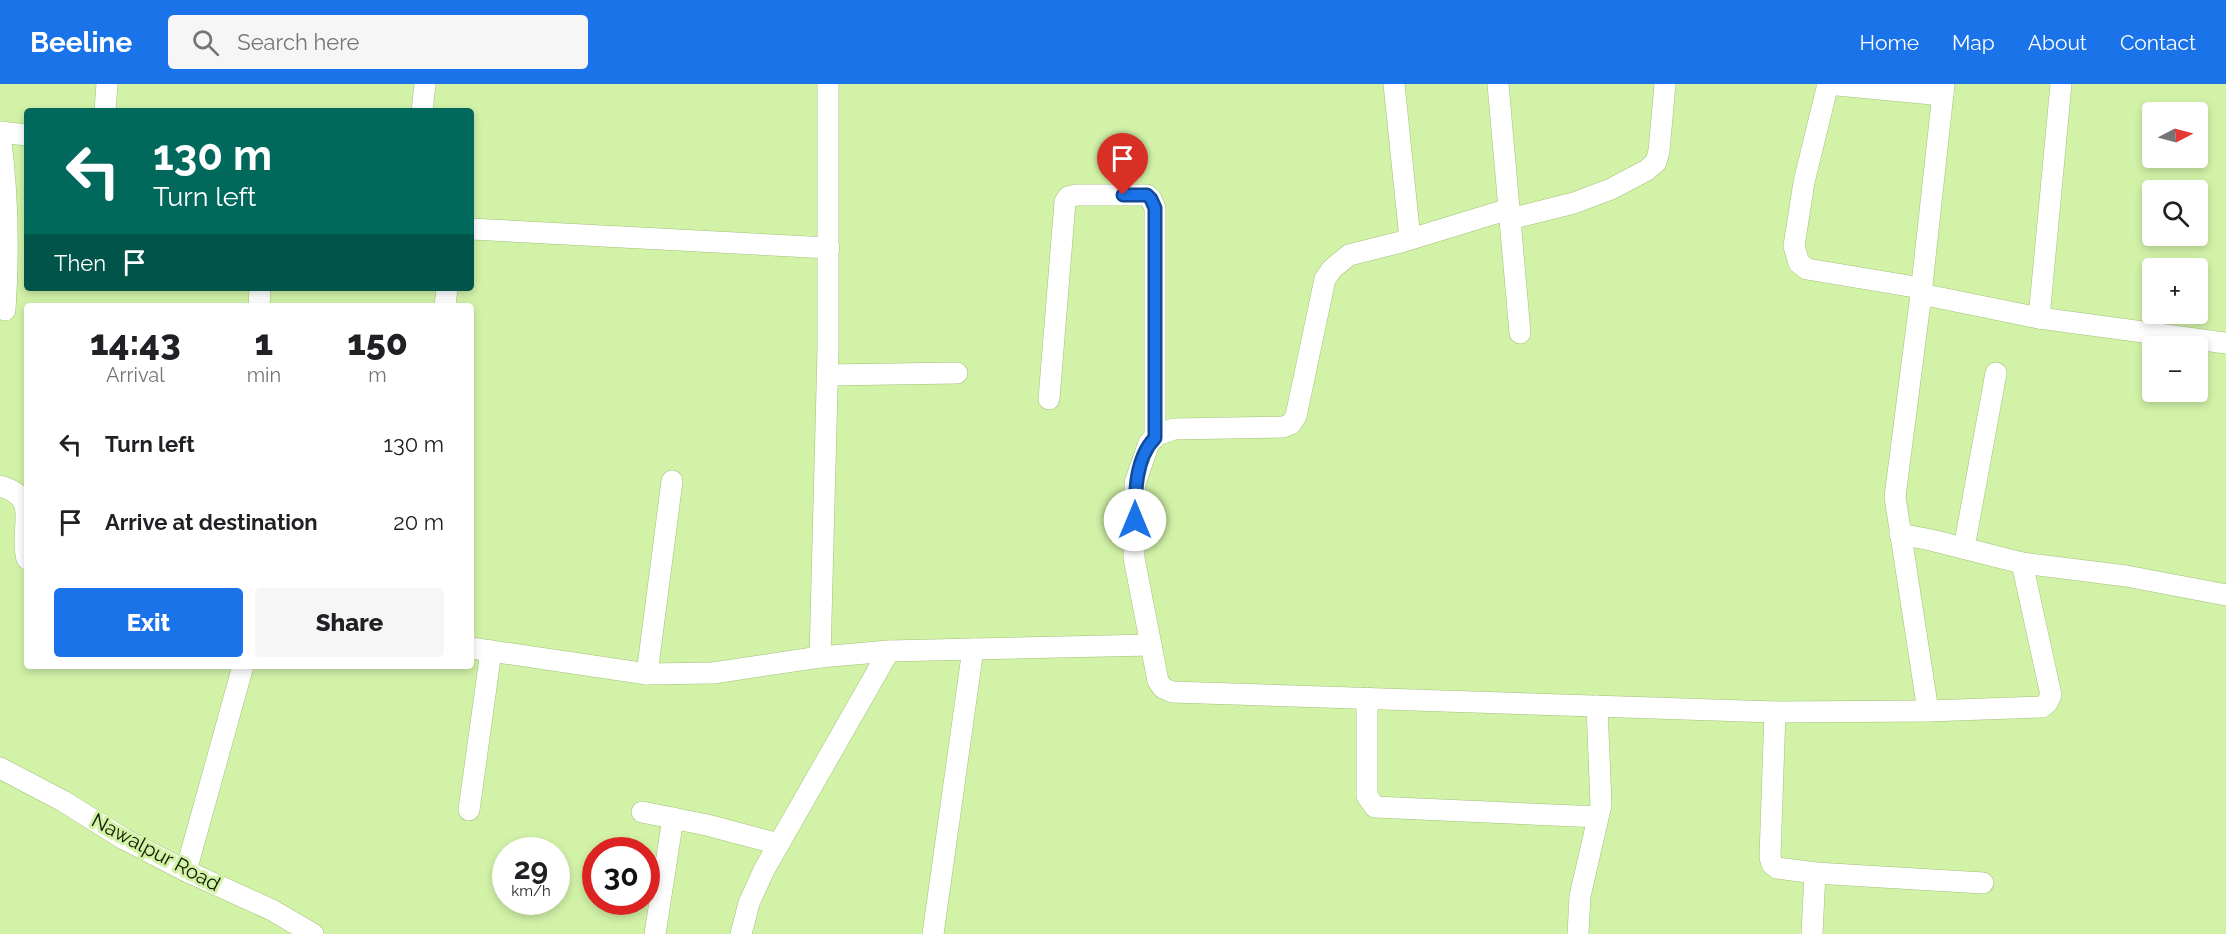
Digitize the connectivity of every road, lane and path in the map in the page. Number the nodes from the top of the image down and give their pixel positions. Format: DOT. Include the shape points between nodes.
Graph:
graph roads {
  1 [pos="107,84"];
  2 [pos="425,84"];
  3 [pos="828,84"];
  4 [pos="1394,84"];
  5 [pos="1498,84"];
  6 [pos="1665,84"];
  7 [pos="1827,84"];
  8 [pos="2061,84"];
  9 [pos="1944,89"];
  10 [pos="105,108"];
  11 [pos="422,108"];
  12 [pos="0,133"];
  13 [pos="24,135"];
  14 [pos="1510,214"];
  15 [pos="474,229"];
  16 [pos="1410,239"];
  17 [pos="829,248"];
  18 [pos="1921,291"];
  19 [pos="5,310"];
  20 [pos="2039,318"];
  21 [pos="1520,333"];
  22 [pos="2226,343"];
  23 [pos="957,372"];
  24 [pos="1996,373"];
  25 [pos="828,375"];
  26 [pos="1049,399"];
  27 [pos="1155,438"];
  28 [pos="672,481"];
  29 [pos="0,486"];
  30 [pos="24,504"];
  31 [pos="1900,534"];
  32 [pos="1964,548"];
  33 [pos="2022,563"];
  34 [pos="2226,595"];
  35 [pos="1151,645"];
  36 [pos="973,649"];
  37 [pos="481,650"];
  38 [pos="889,651"];
  39 [pos="820,657"];
  40 [pos="242,669"];
  41 [pos="647,674"];
  42 [pos="1367,699"];
  43 [pos="1597,706"];
  44 [pos="1928,711"];
  45 [pos="1774,712"];
  46 [pos="0,768"];
  47 [pos="470,810"];
  48 [pos="642,812"];
  49 [pos="1598,817"];
  50 [pos="673,818"];
  51 [pos="779,844"];
  52 [pos="186,871"];
  53 [pos="1815,873"];
  54 [pos="1983,883"];
  55 [pos="313,934"];
  56 [pos="655,934"];
  57 [pos="741,934"];
  58 [pos="933,934"];
  59 [pos="1578,934"];
  60 [pos="1812,934"];
  1 -- 10 [label="street"];
  2 -- 11 [label="street"];
  3 -- 17 [label="street"];
  4 -- 16 [label="street"];
  5 -- 14 [label="street"];
  6 -- 14 [label="street" via="1659,151 1656,162 1647,170 1574,203"];
  7 -- 9 [label="street"];
  7 -- 18 [label="street" via="1804,182 1794,246 1796,257 1807,269"];
  8 -- 20 [label="street"];
  9 -- 18 [label="street"];
  12 -- 13 [label="street"];
  12 -- 19 [label="street" via="8,214"];
  14 -- 16 [label="street"];
  14 -- 21 [label="street"];
  15 -- 17 [label="street"];
  16 -- 27 [label="street" via="1348,255 1325,279 1296,416 1291,424 1174,429"];
  17 -- 25 [label="street"];
  18 -- 20 [label="street"];
  18 -- 31 [label="street" via="1894,496"];
  20 -- 22 [label="street"];
  23 -- 25 [label="street"];
  24 -- 32 [label="street"];
  25 -- 39 [label="street"];
  26 -- 27 [label="street" via="1065,202 1076,195 1147,195 1155,208"];
  27 -- 35 [label="street" via="1149,443 1135,483 1134,558"];
  28 -- 41 [label="street"];
  29 -- 30 [label="street" via="17,492"];
  31 -- 32 [label="street"];
  31 -- 44 [label="street"];
  32 -- 33 [label="street"];
  33 -- 34 [label="street" via="2126,576"];
  33 -- 44 [label="street" via="2050,695 2047,703 2042,707"];
  35 -- 36 [label="street"];
  35 -- 42 [label="street" via="1158,681 1172,692"];
  36 -- 38 [label="street"];
  36 -- 58 [label="street"];
  37 -- 41 [label="street"];
  37 -- 47 [label="street"];
  38 -- 39 [label="street"];
  38 -- 51 [label="street"];
  39 -- 41 [label="street" via="713,673"];
  40 -- 52 [label="street"];
  42 -- 43 [label="street"];
  42 -- 49 [label="street" via="1367,796 1375,807"];
  43 -- 45 [label="street"];
  43 -- 49 [label="street" via="1601,805"];
  44 -- 45 [label="street"];
  45 -- 53 [label="street" via="1770,857 1777,868"];
  46 -- 52 [label="street, Nawalpur Road"];
  48 -- 50 [label="street"];
  49 -- 59 [label="street" via="1580,896"];
  50 -- 51 [label="street"];
  50 -- 56 [label="street"];
  51 -- 57 [label="street" via="749,903"];
  52 -- 55 [label="street, Nawalpur Road" via="272,910"];
  53 -- 54 [label="street"];
  53 -- 60 [label="street"];
}
